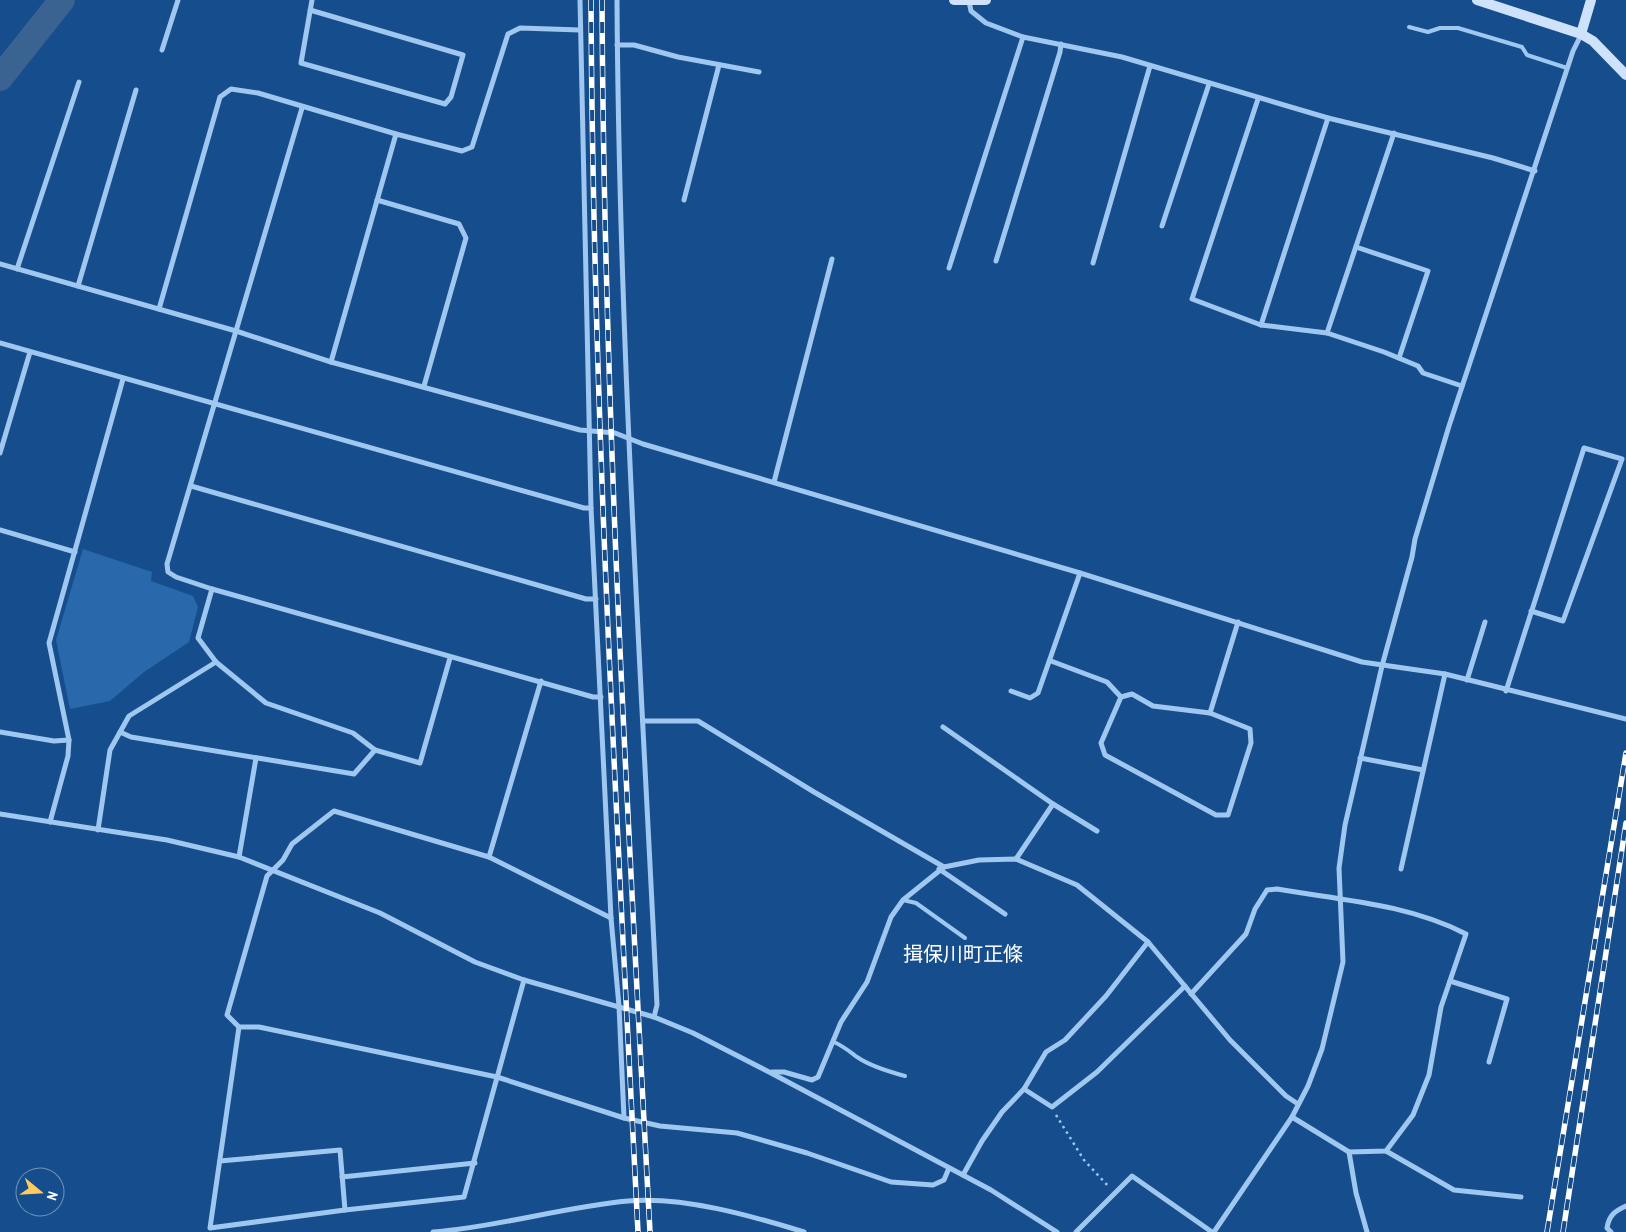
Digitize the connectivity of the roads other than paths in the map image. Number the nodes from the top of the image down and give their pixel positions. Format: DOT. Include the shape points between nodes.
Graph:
graph roads {
  1 [pos="178,0"];
  2 [pos="312,0"];
  3 [pos="580,0"];
  4 [pos="617,0"];
  5 [pos="954,0"];
  6 [pos="986,0"];
  7 [pos="1477,0"];
  8 [pos="1591,0"];
  9 [pos="969,1"];
  10 [pos="310,10"];
  11 [pos="1409,27"];
  12 [pos="580,30"];
  13 [pos="1581,34"];
  14 [pos="1023,37"];
  15 [pos="1060,44"];
  16 [pos="617,45"];
  17 [pos="162,50"];
  18 [pos="719,65"];
  19 [pos="1150,66"];
  20 [pos="1567,68"];
  21 [pos="759,72"];
  22 [pos="1626,75"];
  23 [pos="79,82"];
  24 [pos="1209,84"];
  25 [pos="136,90"];
  26 [pos="1258,99"];
  27 [pos="302,108"];
  28 [pos="1328,118"];
  29 [pos="1394,133"];
  30 [pos="396,134"];
  31 [pos="1535,171"];
  32 [pos="377,200"];
  33 [pos="684,200"];
  34 [pos="1162,226"];
  35 [pos="1356,247"];
  36 [pos="832,259"];
  37 [pos="996,262"];
  38 [pos="1093,263"];
  39 [pos="0,264"];
  40 [pos="948,268"];
  41 [pos="17,269"];
  42 [pos="78,286"];
  43 [pos="159,309"];
  44 [pos="1261,325"];
  45 [pos="236,331"];
  46 [pos="1327,333"];
  47 [pos="0,344"];
  48 [pos="30,352"];
  49 [pos="1399,358"];
  50 [pos="330,362"];
  51 [pos="123,379"];
  52 [pos="424,386"];
  53 [pos="1462,386"];
  54 [pos="214,404"];
  55 [pos="589,431"];
  56 [pos="628,438"];
  57 [pos="0,453"];
  58 [pos="774,482"];
  59 [pos="191,486"];
  60 [pos="592,508"];
  61 [pos="0,530"];
  62 [pos="75,552"];
  63 [pos="1080,573"];
  64 [pos="212,589"];
  65 [pos="596,598"];
  66 [pos="1531,612"];
  67 [pos="1238,622"];
  68 [pos="1485,622"];
  69 [pos="450,658"];
  70 [pos="1051,661"];
  71 [pos="216,662"];
  72 [pos="1382,666"];
  73 [pos="1445,674"];
  74 [pos="1467,680"];
  75 [pos="541,681"];
  76 [pos="1506,690"];
  77 [pos="1011,691"];
  78 [pos="602,696"];
  79 [pos="1120,697"];
  80 [pos="1210,713"];
  81 [pos="1626,719"];
  82 [pos="643,721"];
  83 [pos="943,727"];
  84 [pos="0,732"];
  85 [pos="120,732"];
  86 [pos="69,740"];
  87 [pos="375,750"];
  88 [pos="256,758"];
  89 [pos="1360,758"];
  90 [pos="1423,770"];
  91 [pos="1053,804"];
  92 [pos="0,814"];
  93 [pos="50,822"];
  94 [pos="98,830"];
  95 [pos="1097,831"];
  96 [pos="239,857"];
  97 [pos="489,857"];
  98 [pos="1016,859"];
  99 [pos="942,868"];
  100 [pos="274,869"];
  101 [pos="1401,869"];
  102 [pos="903,900"];
  103 [pos="1339,900"];
  104 [pos="1005,914"];
  105 [pos="611,918"];
  106 [pos="965,938"];
  107 [pos="1148,942"];
  108 [pos="524,980"];
  109 [pos="1450,981"];
  110 [pos="1185,986"];
  111 [pos="1191,994"];
  112 [pos="619,1006"];
  113 [pos="654,1017"];
  114 [pos="239,1027"];
  115 [pos="834,1042"];
  116 [pos="1489,1062"];
  117 [pos="771,1072"];
  118 [pos="905,1076"];
  119 [pos="496,1077"];
  120 [pos="1024,1089"];
  121 [pos="1298,1104"];
  122 [pos="1292,1117"];
  123 [pos="624,1118"];
  124 [pos="1386,1151"];
  125 [pos="1349,1152"];
  126 [pos="220,1161"];
  127 [pos="474,1163"];
  128 [pos="949,1168"];
  129 [pos="963,1175"];
  130 [pos="342,1176"];
  131 [pos="1520,1197"];
  132 [pos="1626,1206"];
  133 [pos="345,1210"];
  134 [pos="433,1232"];
  135 [pos="804,1232"];
  136 [pos="1057,1232"];
  137 [pos="1076,1232"];
  138 [pos="1213,1232"];
  139 [pos="1367,1232"];
  140 [pos="1611,1232"];
  1 -- 17 [label="street"];
  2 -- 10 [label="street"];
  3 -- 12 [label="street"];
  4 -- 16 [label="street"];
  5 -- 9 [label="main road"];
  6 -- 9 [label="main road"];
  7 -- 13 [label="main road"];
  8 -- 13 [label="main road"];
  9 -- 14 [label="street" via="971,11 986,23"];
  10 -- 10 [label="street" via="301,63 445,104 451,96 463,55"];
  11 -- 20 [label="lane" via="1428,32 1458,28 1522,47 1527,55"];
  12 -- 30 [label="street" via="520,28 508,34 472,147 462,151"];
  12 -- 55 [label="street"];
  13 -- 20 [label="street"];
  13 -- 22 [label="main road" via="1593,41"];
  14 -- 15 [label="street"];
  14 -- 40 [label="street"];
  15 -- 19 [label="street"];
  15 -- 37 [label="street"];
  16 -- 18 [label="street" via="634,45"];
  16 -- 56 [label="street"];
  18 -- 21 [label="street"];
  18 -- 33 [label="street"];
  19 -- 24 [label="street"];
  19 -- 38 [label="street"];
  20 -- 31 [label="street"];
  23 -- 41 [label="street"];
  24 -- 26 [label="street"];
  24 -- 34 [label="street"];
  25 -- 42 [label="street"];
  26 -- 28 [label="street"];
  26 -- 44 [label="street" via="1192,299"];
  27 -- 30 [label="street"];
  27 -- 43 [label="street" via="258,93 231,89 220,97"];
  27 -- 45 [label="street"];
  28 -- 29 [label="street"];
  28 -- 44 [label="street"];
  29 -- 31 [label="street"];
  29 -- 35 [label="street"];
  30 -- 32 [label="street"];
  31 -- 53 [label="street"];
  32 -- 50 [label="street"];
  32 -- 52 [label="street" via="459,224 466,238"];
  35 -- 46 [label="street"];
  35 -- 49 [label="street" via="1428,271"];
  36 -- 58 [label="street"];
  39 -- 41 [label="street"];
  41 -- 42 [label="street"];
  42 -- 43 [label="street"];
  43 -- 45 [label="street"];
  44 -- 46 [label="street"];
  45 -- 50 [label="street"];
  45 -- 54 [label="street"];
  46 -- 49 [label="street"];
  47 -- 48 [label="street"];
  48 -- 51 [label="street"];
  48 -- 57 [label="street"];
  49 -- 53 [label="street" via="1418,366 1423,373"];
  50 -- 52 [label="street"];
  51 -- 54 [label="street"];
  51 -- 62 [label="street"];
  52 -- 55 [label="street"];
  53 -- 72 [label="street" via="1415,539"];
  54 -- 59 [label="street"];
  54 -- 60 [label="street"];
  55 -- 56 [label="street" via="615,433"];
  55 -- 60 [label="street"];
  56 -- 58 [label="street"];
  56 -- 82 [label="street"];
  58 -- 63 [label="street"];
  59 -- 64 [label="street" via="167,564 168,572"];
  59 -- 65 [label="street" via="586,599"];
  60 -- 65 [label="street"];
  61 -- 62 [label="street"];
  62 -- 86 [label="street" via="49,644"];
  63 -- 67 [label="street"];
  63 -- 70 [label="street"];
  64 -- 69 [label="street"];
  64 -- 71 [label="street" via="198,638"];
  65 -- 78 [label="street"];
  66 -- 66 [label="street" via="1584,448 1622,459 1562,621"];
  66 -- 76 [label="street"];
  67 -- 72 [label="street"];
  67 -- 80 [label="street"];
  68 -- 74 [label="street"];
  69 -- 75 [label="street"];
  69 -- 87 [label="street" via="420,763"];
  70 -- 77 [label="street" via="1038,693 1030,698"];
  70 -- 79 [label="street" via="1107,682"];
  71 -- 85 [label="street" via="129,716"];
  71 -- 87 [label="street" via="266,703 353,733"];
  72 -- 73 [label="street"];
  72 -- 89 [label="street"];
  73 -- 74 [label="street"];
  73 -- 90 [label="street"];
  74 -- 76 [label="street"];
  75 -- 78 [label="street" via="593,697"];
  75 -- 97 [label="street"];
  76 -- 81 [label="street"];
  78 -- 105 [label="street"];
  79 -- 80 [label="street" via="1132,694 1154,706"];
  79 -- 80 [label="street" via="1102,743 1105,755 1216,815 1228,815 1251,744 1250,729"];
  82 -- 99 [label="street" via="698,721"];
  82 -- 113 [label="street" via="657,1005"];
  83 -- 91 [label="street"];
  84 -- 86 [label="street" via="54,742"];
  85 -- 88 [label="street" via="131,737"];
  85 -- 94 [label="street" via="110,750"];
  86 -- 93 [label="street" via="68,756"];
  87 -- 88 [label="street" via="354,774"];
  88 -- 96 [label="street"];
  89 -- 90 [label="street"];
  89 -- 103 [label="street" via="1345,825 1339,868"];
  90 -- 101 [label="street"];
  91 -- 95 [label="street"];
  91 -- 98 [label="street"];
  92 -- 93 [label="street"];
  93 -- 94 [label="street"];
  94 -- 96 [label="street" via="166,840"];
  96 -- 100 [label="street"];
  97 -- 100 [label="street" via="334,811 292,844"];
  97 -- 105 [label="street"];
  98 -- 99 [label="street" via="979,860"];
  98 -- 107 [label="street" via="1078,885"];
  99 -- 102 [label="street"];
  99 -- 104 [label="street"];
  100 -- 108 [label="street" via="380,913 475,962"];
  100 -- 114 [label="street" via="267,876 227,1015"];
  102 -- 106 [label="lane" via="916,903"];
  102 -- 115 [label="street" via="891,917 866,982"];
  103 -- 109 [label="street" via="1389,907 1446,924 1466,934"];
  103 -- 111 [label="street" via="1267,890 1255,909 1246,934"];
  103 -- 121 [label="street" via="1341,977 1322,1049"];
  105 -- 112 [label="street"];
  107 -- 110 [label="street"];
  107 -- 120 [label="street" via="1106,996 1064,1040 1046,1052"];
  108 -- 112 [label="street"];
  108 -- 119 [label="street"];
  109 -- 116 [label="street" via="1507,999"];
  109 -- 124 [label="street" via="1441,1007 1429,1075 1413,1115"];
  110 -- 111 [label="street"];
  110 -- 120 [label="street" via="1097,1072 1052,1107"];
  111 -- 121 [label="street" via="1230,1040"];
  112 -- 113 [label="street"];
  112 -- 123 [label="street"];
  113 -- 117 [label="street" via="693,1032"];
  114 -- 119 [label="street" via="259,1027"];
  114 -- 126 [label="street"];
  115 -- 117 [label="street" via="818,1077 812,1080"];
  115 -- 118 [label="lane" via="858,1058"];
  117 -- 128 [label="street"];
  119 -- 123 [label="street"];
  119 -- 127 [label="street"];
  120 -- 129 [label="street" via="1002,1112"];
  121 -- 122 [label="street"];
  122 -- 125 [label="street"];
  122 -- 138 [label="street"];
  123 -- 128 [label="street" via="660,1126 736,1133 891,1182 933,1185 944,1180"];
  124 -- 125 [label="street"];
  124 -- 131 [label="street" via="1454,1190"];
  125 -- 139 [label="street"];
  126 -- 130 [label="street" via="340,1150"];
  126 -- 133 [label="street" via="210,1228"];
  127 -- 130 [label="street"];
  127 -- 133 [label="street" via="464,1197"];
  128 -- 129 [label="street"];
  129 -- 136 [label="street"];
  130 -- 133 [label="street"];
  132 -- 140 [label="street" via="1615,1211 1609,1219 1607,1228"];
  134 -- 135 [label="street" via="630,1200 664,1201 742,1214"];
  137 -- 138 [label="street" via="1132,1176"];
}
